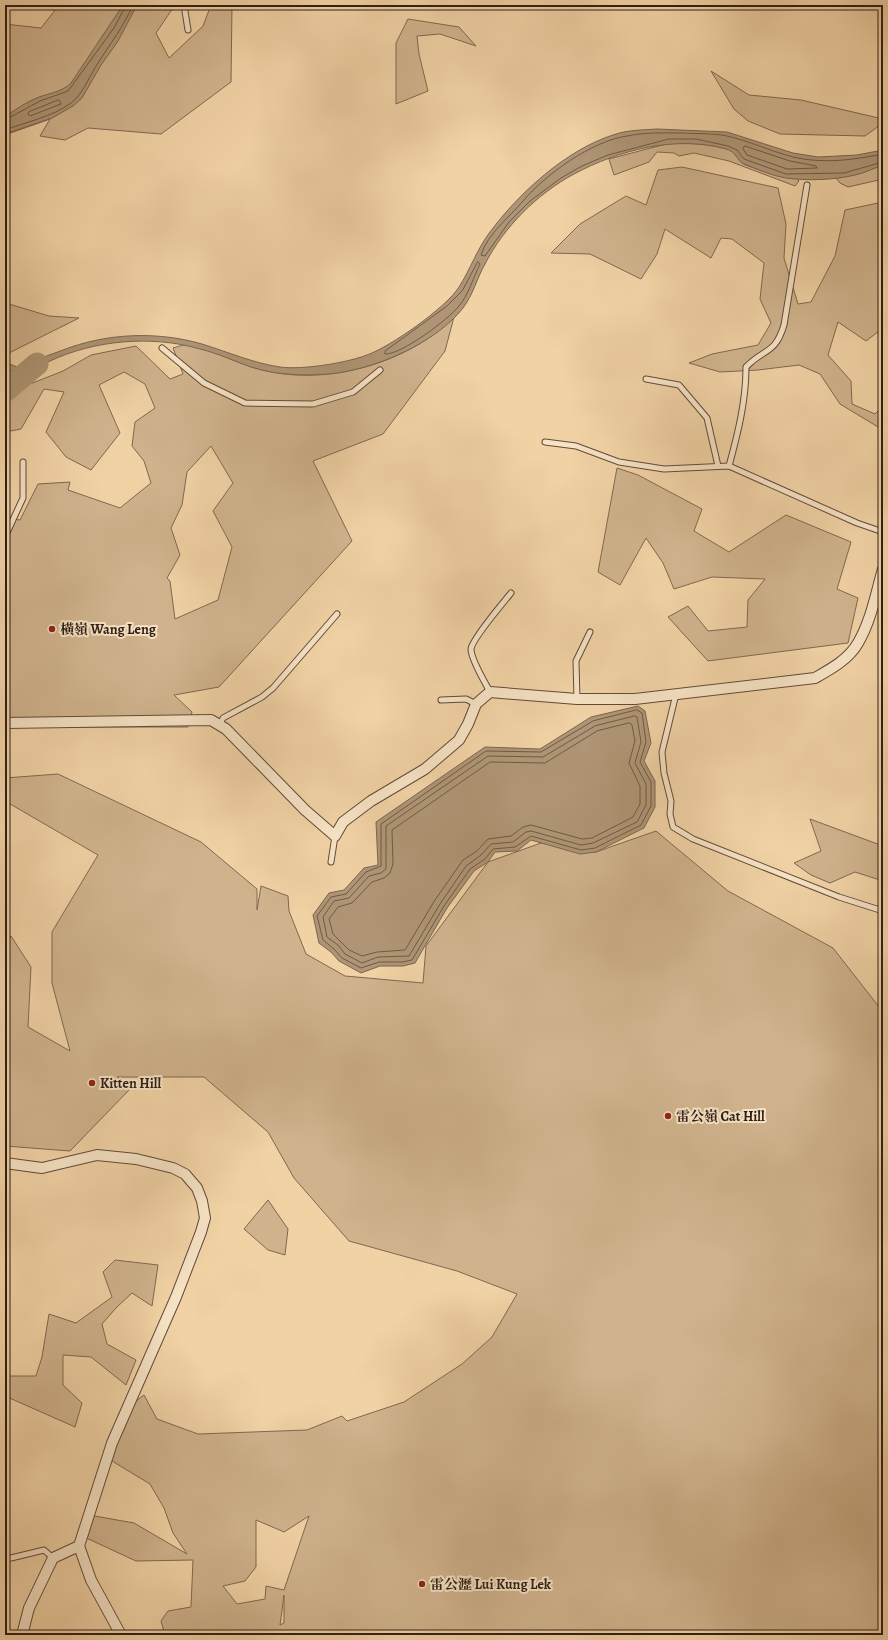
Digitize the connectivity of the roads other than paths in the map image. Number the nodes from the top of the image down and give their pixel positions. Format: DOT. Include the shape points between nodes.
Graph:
graph roads {
  1 [pos="184,5"];
  2 [pos="188,30"];
  3 [pos="807,185"];
  4 [pos="162,348"];
  5 [pos="380,370"];
  6 [pos="646,379"];
  7 [pos="545,442"];
  8 [pos="23,462"];
  9 [pos="718,466"];
  10 [pos="729,466"];
  11 [pos="883,532"];
  12 [pos="5,537"];
  13 [pos="883,569"];
  14 [pos="511,593"];
  15 [pos="337,614"];
  16 [pos="590,632"];
  17 [pos="490,692"];
  18 [pos="676,694"];
  19 [pos="578,699"];
  20 [pos="441,700"];
  21 [pos="476,704"];
  22 [pos="5,723"];
  23 [pos="220,724"];
  24 [pos="335,836"];
  25 [pos="331,862"];
  26 [pos="883,911"];
  27 [pos="5,1164"];
  28 [pos="79,1546"];
  29 [pos="5,1558"];
  30 [pos="54,1558"];
  31 [pos="22,1635"];
  32 [pos="121,1635"];
  1 -- 2 [label="lane"];
  3 -- 10 [label="lane" via="780,340 768,352 754,358 746,367 741,422"];
  4 -- 5 [label="lane" via="204,384 246,404 313,404 353,392"];
  6 -- 9 [label="lane" via="679,385 707,418"];
  7 -- 9 [label="lane" via="576,446 619,462 664,469"];
  8 -- 12 [label="lane" via="23,498"];
  9 -- 10 [label="lane"];
  10 -- 11 [label="lane"];
  13 -- 18 [label="street" via="858,643 840,663 815,678"];
  14 -- 17 [label="lane" via="471,648"];
  15 -- 23 [label="lane" via="273,688 262,697 223,718"];
  16 -- 19 [label="lane" via="577,657"];
  17 -- 19 [label="street"];
  17 -- 21 [label="street"];
  18 -- 19 [label="street" via="635,699"];
  18 -- 26 [label="lane" via="662,752 673,827 693,840 839,897"];
  20 -- 21 [label="lane" via="466,699"];
  21 -- 24 [label="street" via="459,740 425,769 371,801 343,822"];
  22 -- 23 [label="street" via="211,720"];
  23 -- 24 [label="street" via="305,810"];
  24 -- 25 [label="lane"];
  27 -- 28 [label="street" via="42,1168 97,1155 136,1159 173,1168 185,1174 197,1188 202,1201 205,1218 202,1232 112,1443"];
  28 -- 30 [label="street"];
  28 -- 32 [label="street" via="91,1580"];
  29 -- 30 [label="lane" via="44,1550"];
  30 -- 31 [label="street" via="29,1608"];
}
